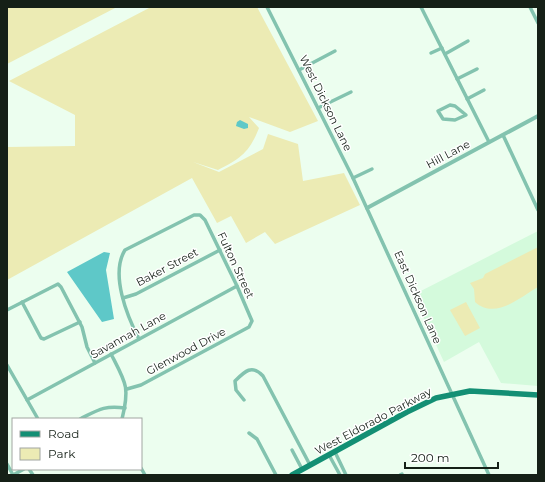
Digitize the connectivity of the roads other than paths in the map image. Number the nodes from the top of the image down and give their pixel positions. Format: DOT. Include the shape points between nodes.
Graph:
graph roads {
  1 [pos="267,7"];
  2 [pos="421,7"];
  3 [pos="530,7"];
  4 [pos="538,23"];
  5 [pos="468,41"];
  6 [pos="442,48"];
  7 [pos="335,51"];
  8 [pos="431,53"];
  9 [pos="444,54"];
  10 [pos="477,69"];
  11 [pos="299,70"];
  12 [pos="457,79"];
  13 [pos="484,90"];
  14 [pos="351,92"];
  15 [pos="467,99"];
  16 [pos="318,108"];
  17 [pos="466,116"];
  18 [pos="476,116"];
  19 [pos="538,116"];
  20 [pos="503,135"];
  21 [pos="489,142"];
  22 [pos="372,169"];
  23 [pos="353,178"];
  24 [pos="367,208"];
  25 [pos="538,210"];
  26 [pos="220,250"];
  27 [pos="237,286"];
  28 [pos="123,298"];
  29 [pos="22,302"];
  30 [pos="7,310"];
  31 [pos="80,322"];
  32 [pos="251,325"];
  33 [pos="139,339"];
  34 [pos="111,354"];
  35 [pos="95,363"];
  36 [pos="7,365"];
  37 [pos="127,389"];
  38 [pos="451,394"];
  39 [pos="538,395"];
  40 [pos="27,400"];
  41 [pos="244,400"];
  42 [pos="125,408"];
  43 [pos="37,418"];
  44 [pos="82,418"];
  45 [pos="122,418"];
  46 [pos="249,432"];
  47 [pos="292,450"];
  48 [pos="332,454"];
  49 [pos="7,464"];
  50 [pos="310,465"];
  51 [pos="302,469"];
  52 [pos="22,470"];
  53 [pos="13,475"];
  54 [pos="276,475"];
  55 [pos="292,475"];
  56 [pos="340,475"];
  57 [pos="346,475"];
  58 [pos="489,475"];
  1 -- 11 [label="street, West Dickson Lane"];
  2 -- 6 [label="street"];
  3 -- 4 [label="street"];
  5 -- 9 [label="street"];
  6 -- 8 [label="street"];
  6 -- 9 [label="street"];
  7 -- 11 [label="street"];
  9 -- 12 [label="street"];
  10 -- 12 [label="street"];
  11 -- 16 [label="street, West Dickson Lane"];
  12 -- 15 [label="street"];
  13 -- 15 [label="street"];
  14 -- 16 [label="street"];
  15 -- 18 [label="street"];
  16 -- 23 [label="street, West Dickson Lane"];
  17 -- 17 [label="street" via="456,120 443,119 438,111 452,105"];
  17 -- 18 [label="street"];
  18 -- 21 [label="street"];
  19 -- 20 [label="street, Hill Lane"];
  20 -- 21 [label="street, Hill Lane"];
  20 -- 25 [label="street"];
  21 -- 24 [label="street, Hill Lane"];
  22 -- 23 [label="street"];
  23 -- 24 [label="street, West Dickson Lane"];
  24 -- 38 [label="street, East Dickson Lane"];
  26 -- 27 [label="street, Fulton Street"];
  26 -- 28 [label="street, Baker Street" via="136,294"];
  26 -- 28 [label="street, Fulton Street" via="200,215 194,215 125,250 119,270"];
  27 -- 32 [label="street, Fulton Street" via="252,321"];
  27 -- 33 [label="street, Savannah Lane"];
  28 -- 33 [label="street" via="127,316"];
  29 -- 30 [label="street"];
  29 -- 31 [label="street" via="44,339"];
  29 -- 31 [label="street" via="58,284"];
  31 -- 35 [label="street" via="86,347"];
  32 -- 37 [label="street, Glenwood Drive" via="141,385"];
  33 -- 34 [label="street, Savannah Lane"];
  34 -- 35 [label="street, Savannah Lane"];
  34 -- 37 [label="street" via="125,379"];
  35 -- 40 [label="street, Savannah Lane"];
  36 -- 40 [label="street"];
  37 -- 42 [label="street"];
  38 -- 39 [label="main road, West Eldorado Parkway" via="484,391"];
  38 -- 48 [label="main road, West Eldorado Parkway" via="421,404"];
  38 -- 58 [label="street, East Dickson Lane"];
  40 -- 43 [label="street"];
  41 -- 50 [label="street" via="236,390 235,381 252,369 259,371 264,376"];
  42 -- 44 [label="street" via="100,408"];
  42 -- 45 [label="street"];
  46 -- 54 [label="street" via="257,439"];
  47 -- 51 [label="street"];
  48 -- 50 [label="main road, West Eldorado Parkway"];
  48 -- 56 [label="street"];
  48 -- 57 [label="street"];
  49 -- 53 [label="street"];
  50 -- 51 [label="main road, West Eldorado Parkway"];
  51 -- 55 [label="main road, West Eldorado Parkway"];
  52 -- 53 [label="street"];
}
